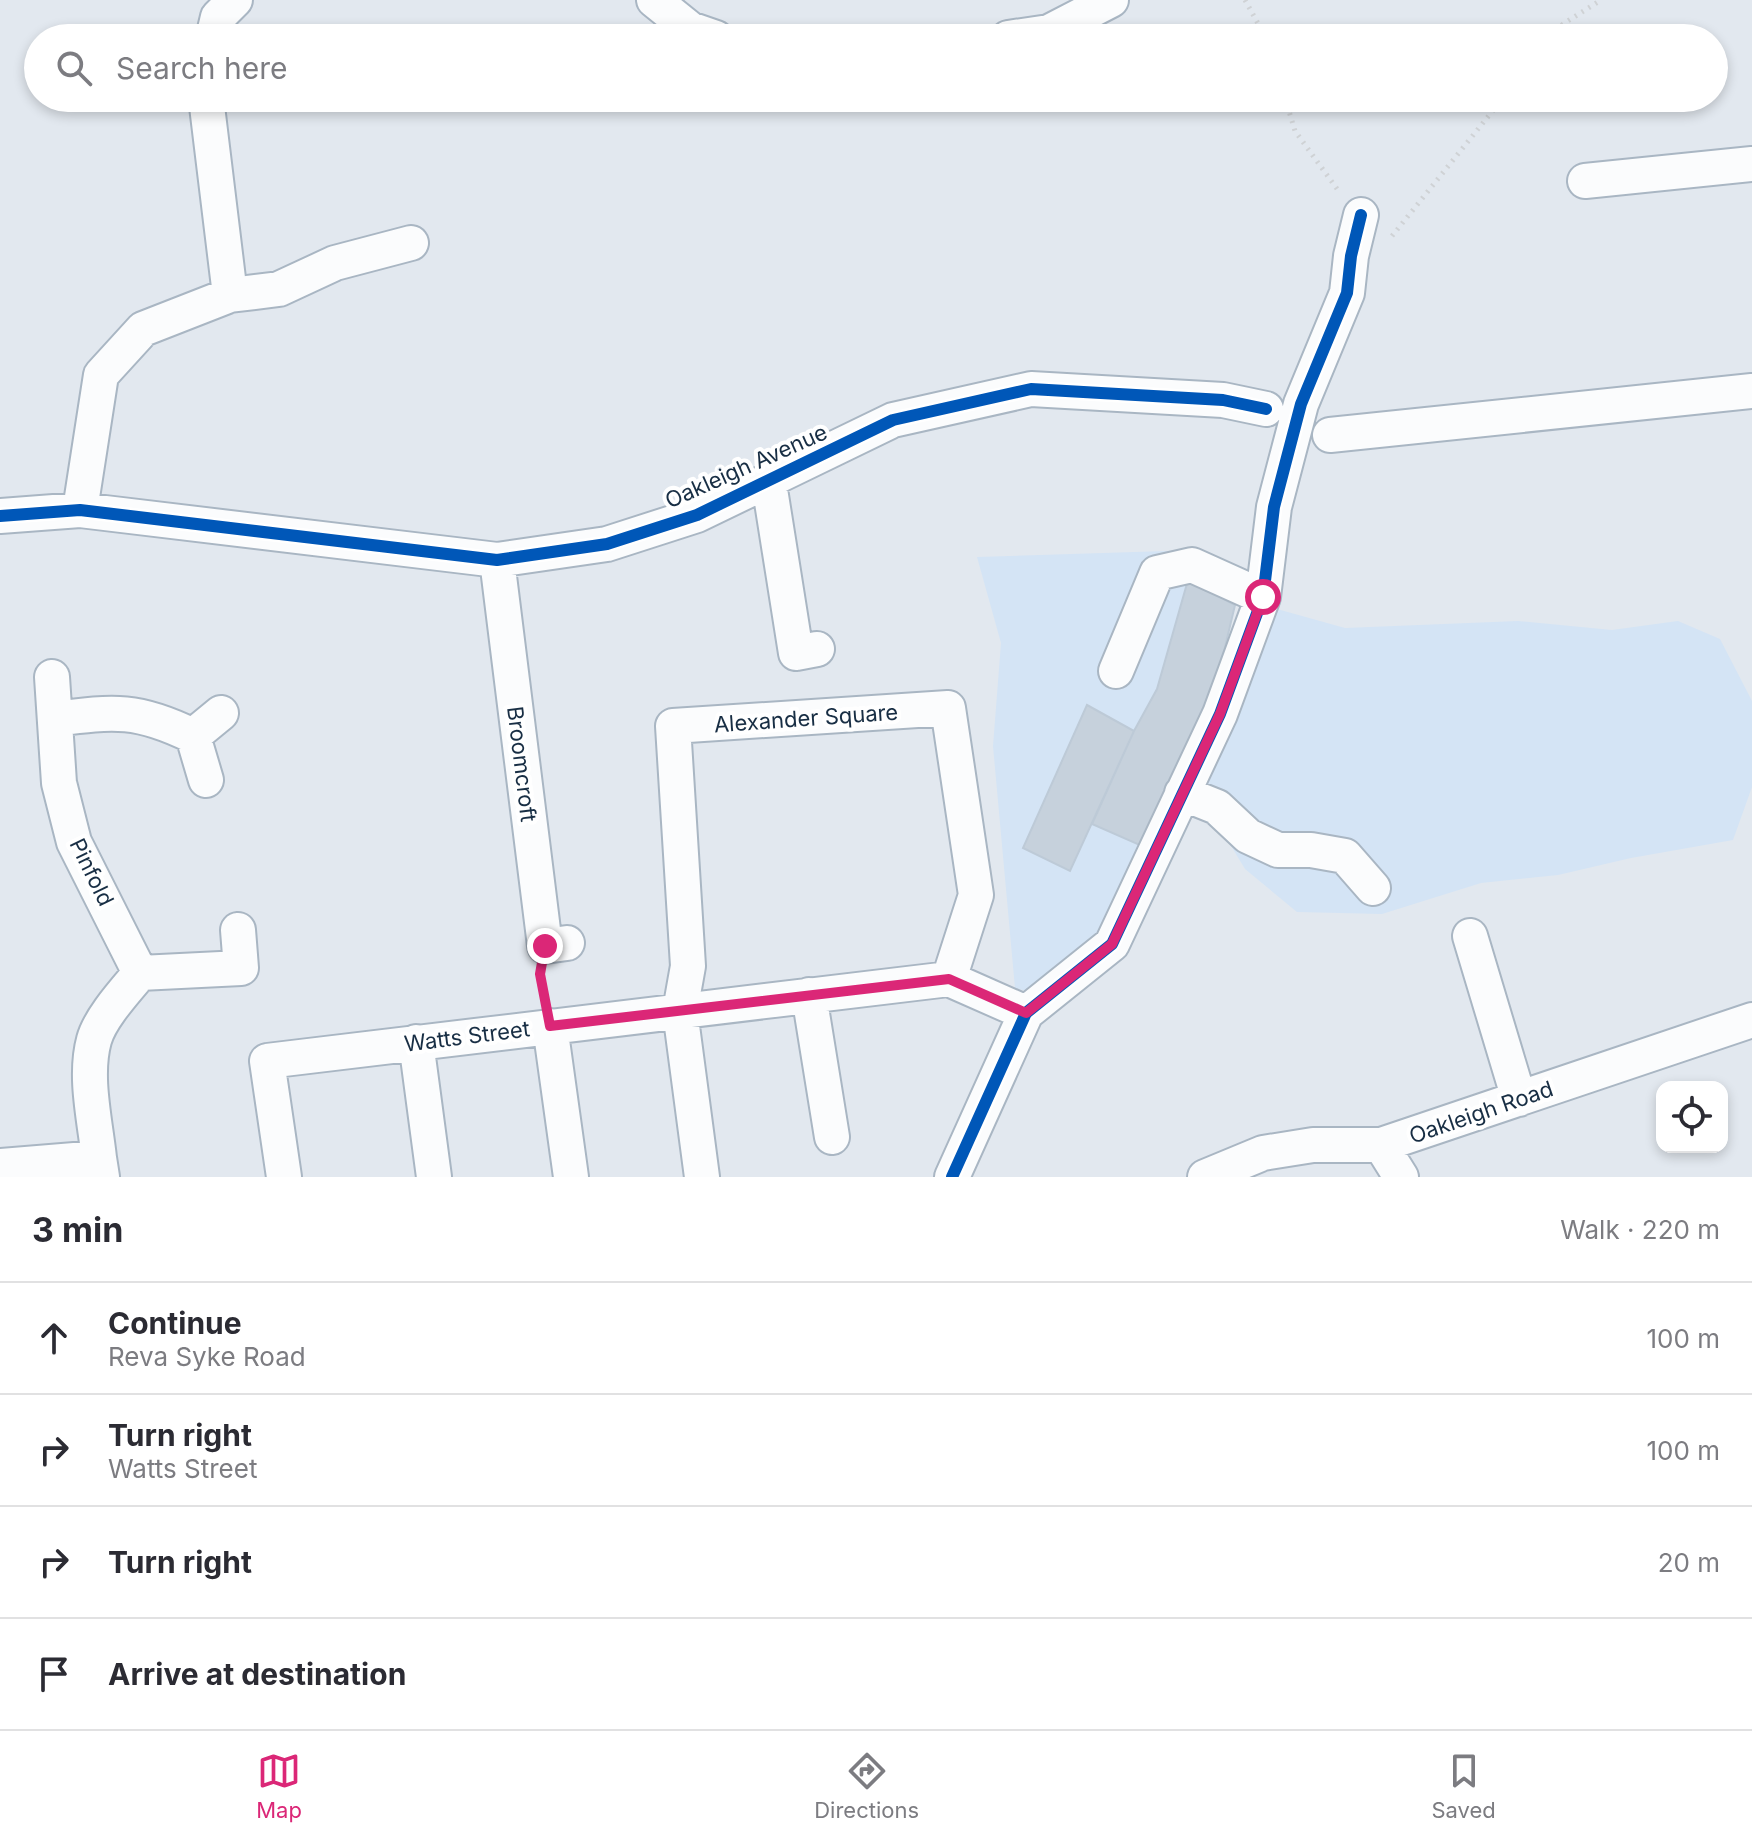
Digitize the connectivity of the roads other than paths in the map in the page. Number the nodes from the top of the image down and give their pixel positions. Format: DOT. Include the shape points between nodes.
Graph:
graph roads {
  1 [pos="654,0"];
  2 [pos="1111,0"];
  3 [pos="684,24"];
  4 [pos="1064,24"];
  5 [pos="208,112"];
  6 [pos="1752,164"];
  7 [pos="1585,181"];
  8 [pos="1361,215"];
  9 [pos="411,243"];
  10 [pos="230,295"];
  11 [pos="1752,391"];
  12 [pos="1266,409"];
  13 [pos="1330,435"];
  14 [pos="769,483"];
  15 [pos="80,510"];
  16 [pos="0,516"];
  17 [pos="497,560"];
  18 [pos="1263,597"];
  19 [pos="817,649"];
  20 [pos="1116,671"];
  21 [pos="52,677"];
  22 [pos="221,713"];
  23 [pos="55,719"];
  24 [pos="193,736"];
  25 [pos="206,780"];
  26 [pos="1182,793"];
  27 [pos="1373,888"];
  28 [pos="238,930"];
  29 [pos="1470,936"];
  30 [pos="567,943"];
  31 [pos="140,973"];
  32 [pos="949,979"];
  33 [pos="809,995"];
  34 [pos="680,1011"];
  35 [pos="1026,1013"];
  36 [pos="1752,1020"];
  37 [pos="550,1026"];
  38 [pos="416,1042"];
  39 [pos="1519,1099"];
  40 [pos="832,1137"];
  41 [pos="1381,1145"];
  42 [pos="0,1166"];
  43 [pos="100,1168"];
  44 [pos="284,1177"];
  45 [pos="434,1177"];
  46 [pos="571,1177"];
  47 [pos="702,1177"];
  48 [pos="952,1177"];
  49 [pos="1205,1177"];
  50 [pos="1401,1177"];
  1 -- 3 [label="street"];
  2 -- 4 [label="street"];
  5 -- 10 [label="street"];
  6 -- 7 [label="street"];
  8 -- 18 [label="street" via="1347,293 1301,404 1274,507"];
  9 -- 10 [label="street" via="335,263 279,289"];
  10 -- 15 [label="street" via="143,329 101,375"];
  11 -- 13 [label="street"];
  12 -- 14 [label="street, Oakleigh Avenue" via="1223,400 1031,389 893,420"];
  14 -- 17 [label="street, Oakleigh Avenue" via="697,515 607,544"];
  14 -- 19 [label="street, Oakleigh Avenue" via="796,653"];
  15 -- 16 [label="street, Oakleigh Avenue"];
  15 -- 17 [label="street, Oakleigh Avenue"];
  17 -- 30 [label="street, Broomcroft" via="545,946"];
  18 -- 20 [label="street" via="1192,565 1157,573"];
  18 -- 26 [label="street" via="1220,714"];
  21 -- 23 [label="street, Pinfold"];
  22 -- 24 [label="street"];
  23 -- 24 [label="street" via="111,712 160,720"];
  23 -- 31 [label="street, Pinfold" via="59,783 74,842"];
  24 -- 25 [label="street"];
  26 -- 27 [label="street" via="1217,807 1248,836 1278,850 1345,856"];
  26 -- 35 [label="street" via="1112,944"];
  28 -- 31 [label="street" via="241,968"];
  29 -- 39 [label="street"];
  31 -- 43 [label="street" via="94,1038 91,1074"];
  32 -- 33 [label="street, Watts Street"];
  32 -- 34 [label="street, Alexander Square" via="976,895 948,708 673,726 688,966"];
  32 -- 35 [label="street"];
  33 -- 34 [label="street, Watts Street"];
  33 -- 40 [label="street"];
  34 -- 37 [label="street, Watts Street"];
  34 -- 47 [label="street"];
  35 -- 48 [label="street"];
  36 -- 39 [label="street, Oakleigh Road"];
  37 -- 38 [label="street, Watts Street"];
  37 -- 46 [label="street"];
  38 -- 44 [label="street, Watts Street" via="267,1061"];
  38 -- 45 [label="street"];
  39 -- 41 [label="street, Oakleigh Road"];
  41 -- 49 [label="street, Oakleigh Road" via="1313,1145 1263,1153"];
  41 -- 50 [label="street"];
  42 -- 43 [label="street"];
}
